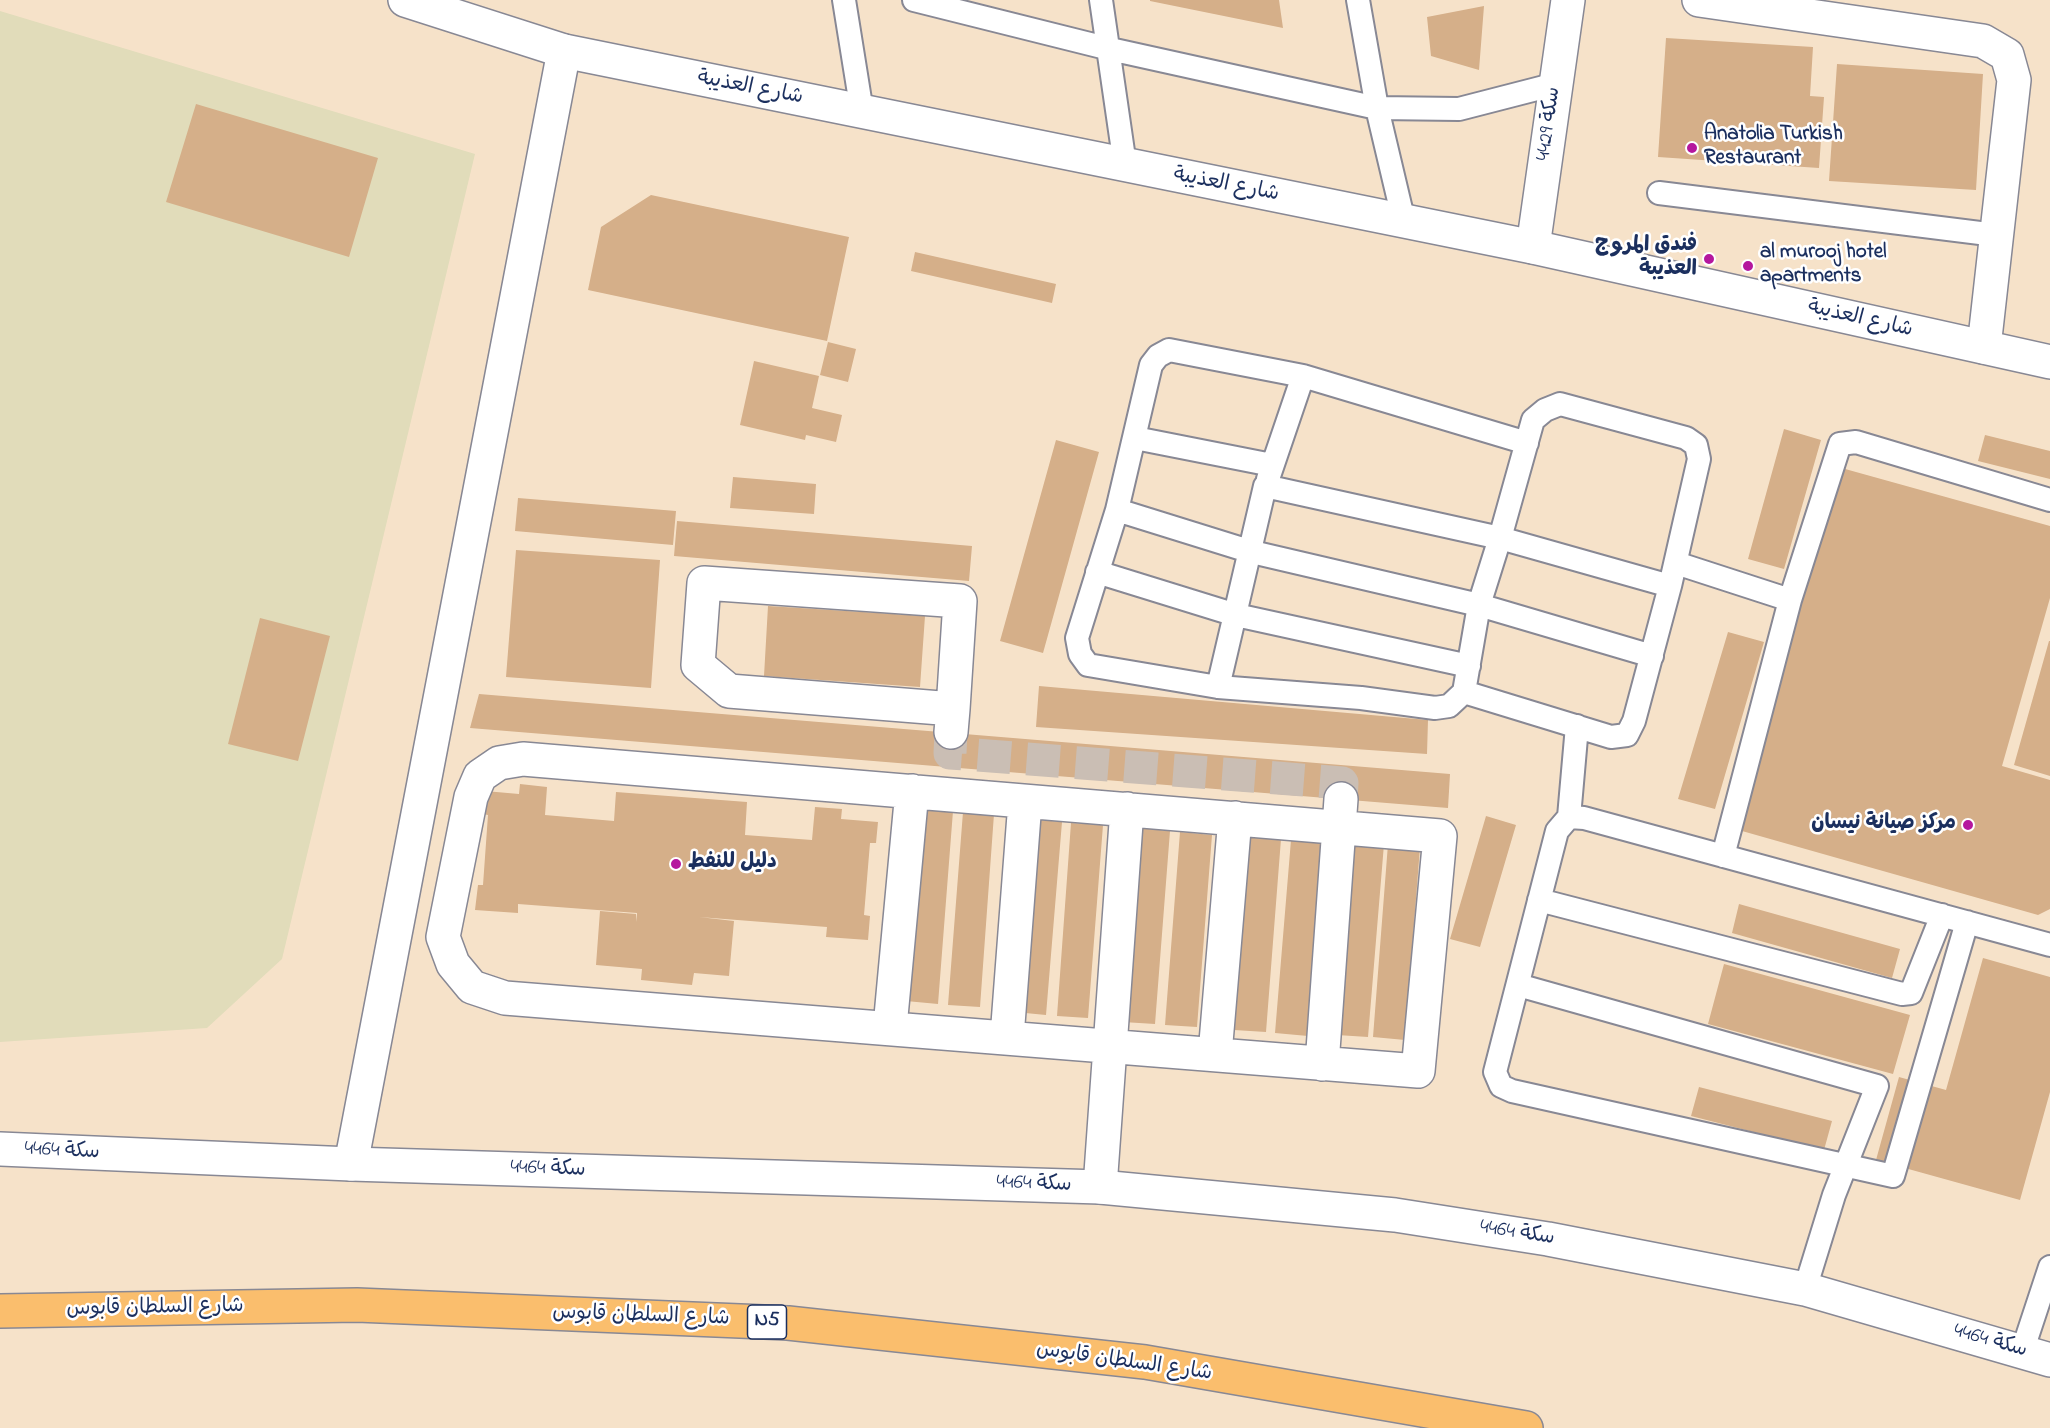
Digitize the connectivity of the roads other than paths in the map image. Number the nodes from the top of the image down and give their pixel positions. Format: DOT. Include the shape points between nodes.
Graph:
graph roads {
  1 [pos="844,0"];
  2 [pos="914,0"];
  3 [pos="1101,0"];
  4 [pos="1358,0"];
  5 [pos="1568,0"];
  6 [pos="1699,0"];
  7 [pos="415,1"];
  8 [pos="1110,49"];
  9 [pos="564,51"];
  10 [pos="1556,84"];
  11 [pos="1377,108"];
  12 [pos="862,112"];
  13 [pos="1125,165"];
  14 [pos="1659,193"];
  15 [pos="1404,222"];
  16 [pos="1996,235"];
  17 [pos="1533,247"];
  18 [pos="1984,347"];
  19 [pos="2050,362"];
  20 [pos="1303,376"];
  21 [pos="1135,438"];
  22 [pos="1527,442"];
  23 [pos="1269,475"];
  24 [pos="2050,500"];
  25 [pos="1117,510"];
  26 [pos="1500,538"];
  27 [pos="1252,552"];
  28 [pos="1676,563"];
  29 [pos="1097,572"];
  30 [pos="1670,586"];
  31 [pos="1790,600"];
  32 [pos="1479,605"];
  33 [pos="1236,615"];
  34 [pos="1652,656"];
  35 [pos="1469,666"];
  36 [pos="1218,687"];
  37 [pos="1464,692"];
  38 [pos="952,721"];
  39 [pos="1577,726"];
  40 [pos="912,791"];
  41 [pos="1025,802"];
  42 [pos="1127,810"];
  43 [pos="1340,814"];
  44 [pos="1569,817"];
  45 [pos="1235,818"];
  46 [pos="1723,855"];
  47 [pos="1539,900"];
  48 [pos="1942,915"];
  49 [pos="1967,922"];
  50 [pos="2050,945"];
  51 [pos="1518,985"];
  52 [pos="890,1027"];
  53 [pos="1007,1037"];
  54 [pos="1109,1046"];
  55 [pos="1215,1054"];
  56 [pos="1322,1064"];
  57 [pos="0,1149"];
  58 [pos="351,1164"];
  59 [pos="1845,1165"];
  60 [pos="1100,1187"];
  61 [pos="2050,1267"];
  62 [pos="1805,1289"];
  63 [pos="0,1311"];
  64 [pos="2036,1355"];
  65 [pos="1526,1428"];
  1 -- 12 [label="lane"];
  2 -- 8 [label="lane"];
  3 -- 8 [label="lane"];
  4 -- 11 [label="lane"];
  5 -- 10 [label="street, سكة 4429"];
  6 -- 16 [label="street" via="1983,41 2007,55 2014,80"];
  7 -- 9 [label="street, شارع العذيبة"];
  8 -- 11 [label="lane"];
  8 -- 13 [label="lane"];
  9 -- 12 [label="street, شارع العذيبة"];
  9 -- 58 [label="street"];
  10 -- 11 [label="lane" via="1459,109"];
  10 -- 17 [label="street, سكة 4429"];
  11 -- 15 [label="lane"];
  12 -- 13 [label="street, شارع العذيبة"];
  13 -- 15 [label="street, شارع العذيبة"];
  14 -- 16 [label="lane"];
  15 -- 17 [label="street, شارع العذيبة"];
  16 -- 18 [label="street"];
  17 -- 18 [label="street, شارع العذيبة"];
  18 -- 19 [label="street, شارع العذيبة"];
  20 -- 21 [label="lane" via="1169,350 1152,365"];
  20 -- 22 [label="lane"];
  20 -- 23 [label="lane"];
  21 -- 23 [label="lane"];
  21 -- 25 [label="lane"];
  22 -- 26 [label="lane"];
  22 -- 28 [label="lane" via="1533,420 1560,404 1686,438 1696,445 1699,459"];
  23 -- 26 [label="lane"];
  23 -- 27 [label="lane"];
  24 -- 31 [label="lane" via="1856,442 1840,444"];
  25 -- 27 [label="lane"];
  25 -- 29 [label="lane"];
  26 -- 30 [label="lane"];
  26 -- 32 [label="lane"];
  27 -- 32 [label="lane"];
  27 -- 33 [label="lane"];
  28 -- 30 [label="lane"];
  28 -- 31 [label="lane"];
  29 -- 33 [label="lane"];
  29 -- 36 [label="lane" via="1077,638 1080,654 1088,665"];
  30 -- 34 [label="lane"];
  31 -- 46 [label="lane"];
  32 -- 34 [label="lane"];
  32 -- 35 [label="lane"];
  33 -- 35 [label="lane"];
  33 -- 36 [label="lane"];
  34 -- 39 [label="lane" via="1627,735 1611,737"];
  35 -- 37 [label="lane"];
  36 -- 37 [label="lane" via="1435,708 1449,706"];
  37 -- 39 [label="lane"];
  38 -- 38 [label="street" via="960,601 704,583 698,665 729,691"];
  39 -- 44 [label="lane"];
  40 -- 41 [label="street"];
  40 -- 52 [label="street"];
  40 -- 52 [label="street" via="524,759 499,763 480,776 471,797 443,937 453,964 472,987 505,998"];
  41 -- 42 [label="street"];
  41 -- 53 [label="street"];
  42 -- 45 [label="street"];
  42 -- 54 [label="street"];
  43 -- 45 [label="street"];
  43 -- 56 [label="street"];
  43 -- 56 [label="street" via="1440,836 1418,1071"];
  44 -- 46 [label="lane"];
  44 -- 47 [label="lane" via="1557,831"];
  45 -- 55 [label="street"];
  46 -- 48 [label="lane"];
  47 -- 48 [label="lane" via="1902,994 1911,993"];
  47 -- 51 [label="lane"];
  48 -- 49 [label="lane"];
  49 -- 50 [label="lane"];
  49 -- 59 [label="lane" via="1893,1176"];
  51 -- 59 [label="lane" via="1877,1086"];
  51 -- 59 [label="lane" via="1495,1072 1501,1086"];
  52 -- 53 [label="street"];
  53 -- 54 [label="street"];
  54 -- 55 [label="street"];
  54 -- 60 [label="street"];
  55 -- 56 [label="street"];
  57 -- 58 [label="street, سكة 4464"];
  58 -- 60 [label="street, سكة 4464"];
  59 -- 62 [label="lane"];
  60 -- 62 [label="street, سكة 4464" via="1395,1215 1548,1239"];
  61 -- 64 [label="lane"];
  62 -- 64 [label="street, سكة 4464"];
  63 -- 65 [label="highway, شارع السلطان قابوس / N5" via="357,1305 788,1323 1145,1362"];
}
